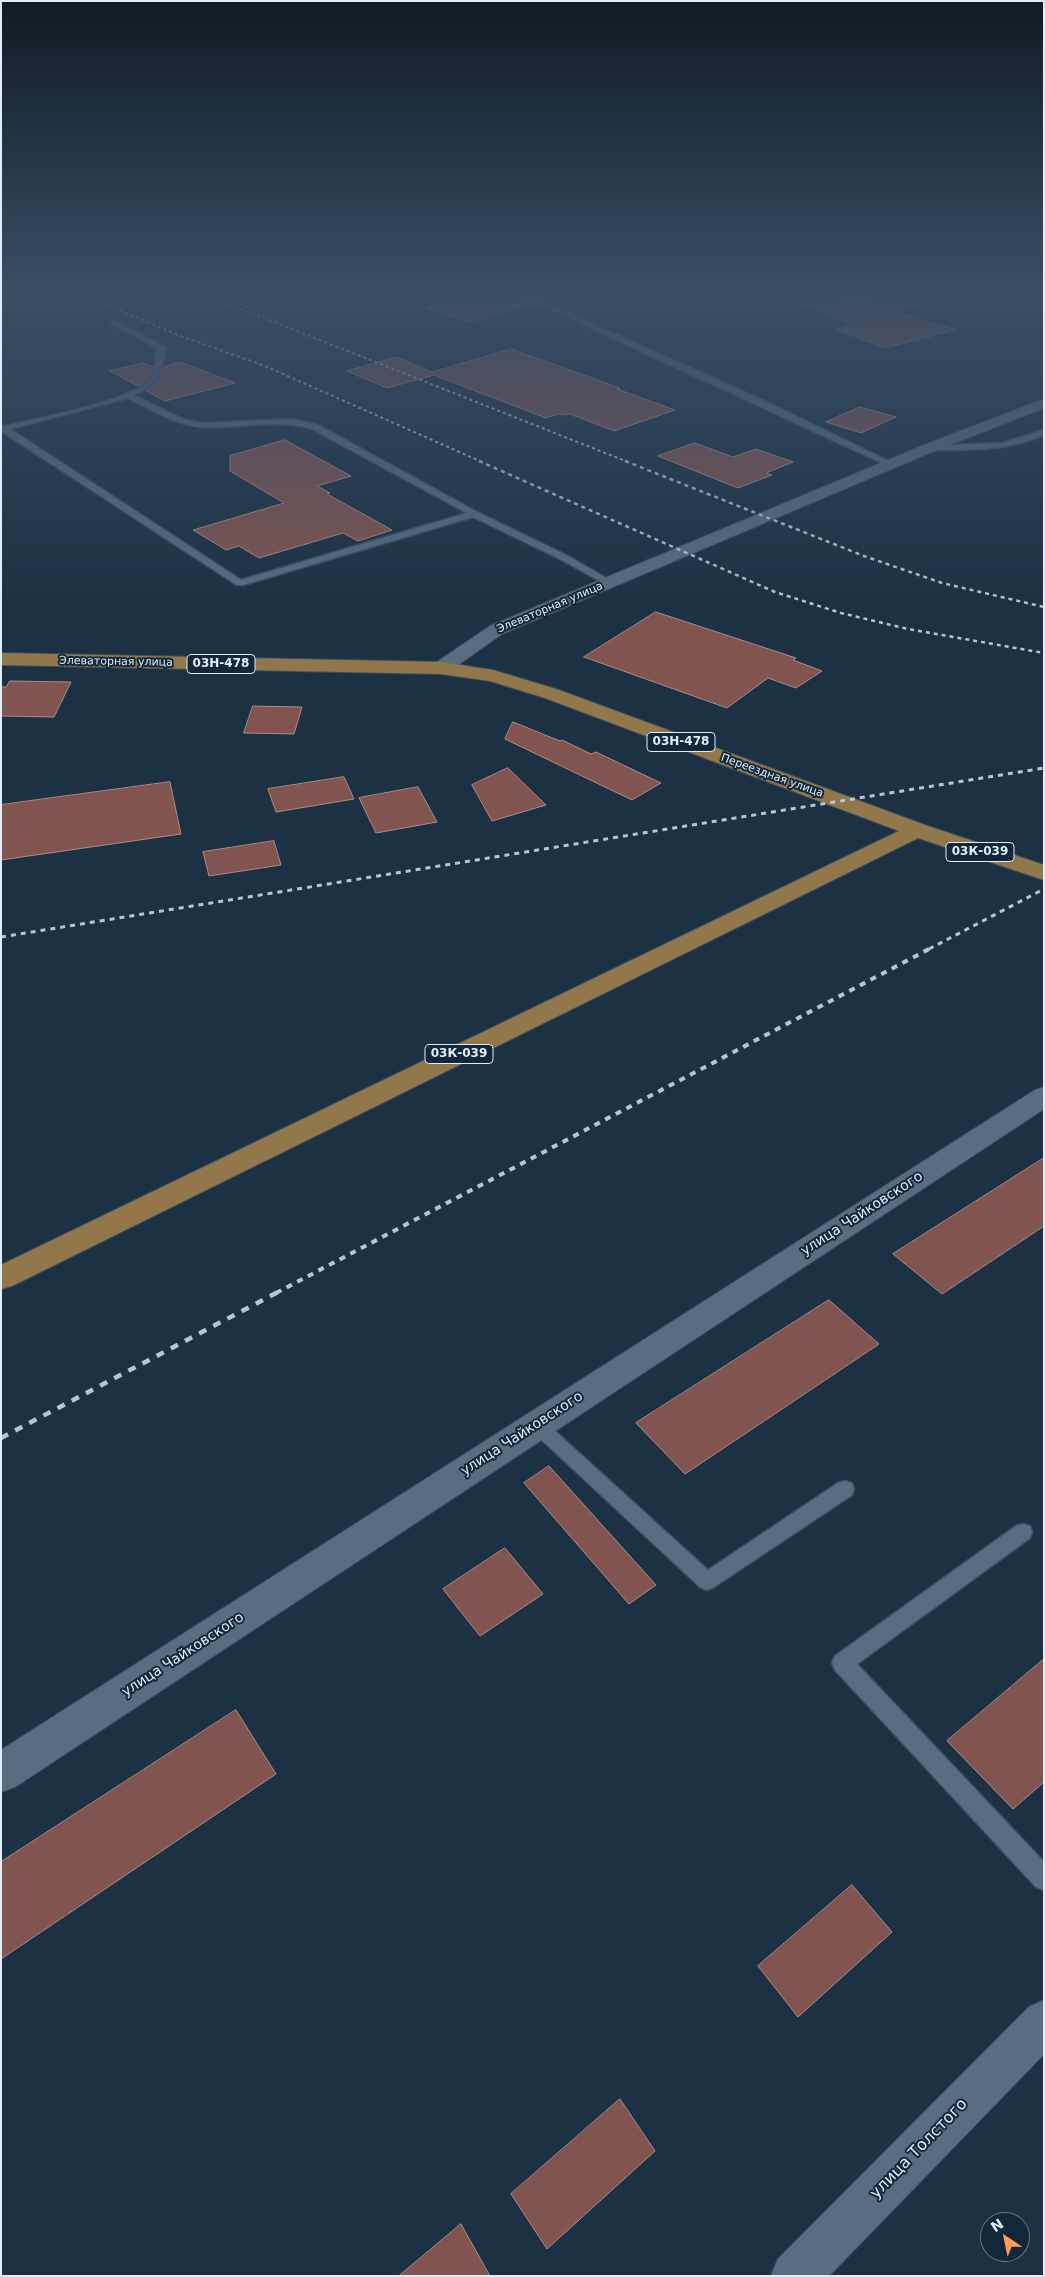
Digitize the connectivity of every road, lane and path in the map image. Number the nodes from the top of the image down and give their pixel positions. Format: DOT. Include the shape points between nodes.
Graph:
graph roads {
  1 [pos="125,397"];
  2 [pos="133,397"];
  3 [pos="747,397"];
  4 [pos="1044,403"];
  5 [pos="2,428"];
  6 [pos="1044,432"];
  7 [pos="929,448"];
  8 [pos="891,464"];
  9 [pos="474,514"];
  10 [pos="610,583"];
  11 [pos="1,659"];
  12 [pos="441,668"];
  13 [pos="917,830"];
  14 [pos="1044,873"];
  15 [pos="1044,1097"];
  16 [pos="1,1278"];
  17 [pos="537,1425"];
  18 [pos="845,1489"];
  19 [pos="1023,1532"];
  20 [pos="1,1773"];
  21 [pos="1044,1879"];
  22 [pos="1044,2022"];
  23 [pos="795,2276"];
  1 -- 5 [label="lane"];
  2 -- 9 [label="lane" via="183,422 204,425 293,421 315,428"];
  3 -- 8 [label="lane"];
  4 -- 7 [label="street, Элеваторная улица"];
  5 -- 9 [label="lane" via="240,583"];
  6 -- 7 [label="lane" via="1004,446"];
  7 -- 8 [label="street, Элеваторная улица"];
  8 -- 10 [label="street, Элеваторная улица"];
  9 -- 10 [label="lane"];
  10 -- 12 [label="street, Элеваторная улица" via="496,630"];
  11 -- 12 [label="main road, Элеваторная улица / 03Н-478"];
  12 -- 13 [label="main road, Переездная улица / 03Н-478" via="493,676 552,694"];
  13 -- 14 [label="main road, Переездная улица / 03К-039"];
  13 -- 16 [label="main road, 03К-039"];
  15 -- 17 [label="street, улица Чайковского"];
  17 -- 18 [label="lane" via="707,1581"];
  17 -- 20 [label="street, улица Чайковского"];
  19 -- 21 [label="lane" via="842,1663"];
  22 -- 23 [label="street, улица Толстого"];
}
